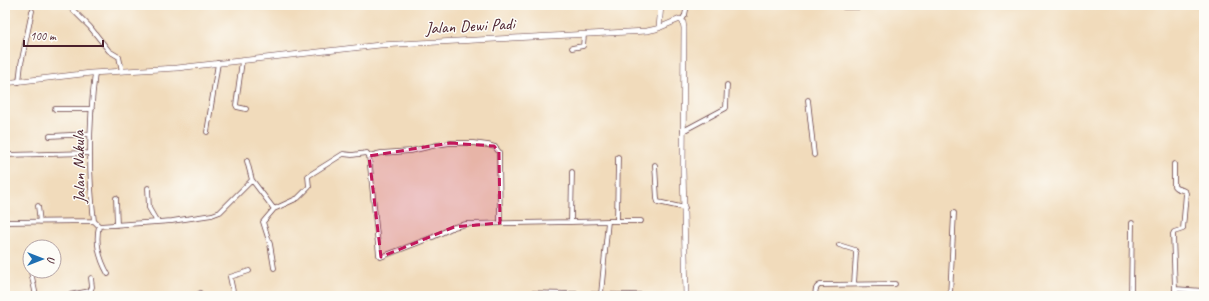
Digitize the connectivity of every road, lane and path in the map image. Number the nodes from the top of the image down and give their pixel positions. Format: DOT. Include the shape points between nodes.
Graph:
graph roads {
  1 [pos="68,5"];
  2 [pos="661,5"];
  3 [pos="687,5"];
  4 [pos="875,5"];
  5 [pos="868,6"];
  6 [pos="844,7"];
  7 [pos="32,11"];
  8 [pos="682,20"];
  9 [pos="659,28"];
  10 [pos="584,34"];
  11 [pos="572,48"];
  12 [pos="242,61"];
  13 [pos="218,63"];
  14 [pos="122,71"];
  15 [pos="95,73"];
  16 [pos="20,82"];
  17 [pos="5,83"];
  18 [pos="727,85"];
  19 [pos="808,100"];
  20 [pos="55,109"];
  21 [pos="92,109"];
  22 [pos="246,109"];
  23 [pos="683,130"];
  24 [pos="207,132"];
  25 [pos="90,134"];
  26 [pos="50,136"];
  27 [pos="90,153"];
  28 [pos="5,155"];
  29 [pos="814,155"];
  30 [pos="369,156"];
  31 [pos="618,158"];
  32 [pos="247,161"];
  33 [pos="1174,164"];
  34 [pos="655,165"];
  35 [pos="572,172"];
  36 [pos="254,182"];
  37 [pos="148,188"];
  38 [pos="116,198"];
  39 [pos="38,206"];
  40 [pos="685,208"];
  41 [pos="274,209"];
  42 [pos="954,213"];
  43 [pos="94,220"];
  44 [pos="608,220"];
  45 [pos="617,220"];
  46 [pos="5,222"];
  47 [pos="40,222"];
  48 [pos="157,222"];
  49 [pos="571,222"];
  50 [pos="641,222"];
  51 [pos="1132,223"];
  52 [pos="117,224"];
  53 [pos="500,224"];
  54 [pos="99,226"];
  55 [pos="839,245"];
  56 [pos="274,268"];
  57 [pos="249,271"];
  58 [pos="108,274"];
  59 [pos="91,278"];
  60 [pos="32,279"];
  61 [pos="854,284"];
  62 [pos="895,284"];
  63 [pos="1175,289"];
  64 [pos="1204,291"];
  65 [pos="523,293"];
  66 [pos="601,294"];
  67 [pos="616,295"];
  68 [pos="643,295"];
  69 [pos="36,296"];
  70 [pos="64,296"];
  71 [pos="234,296"];
  72 [pos="686,296"];
  73 [pos="816,296"];
  74 [pos="950,296"];
  75 [pos="1131,296"];
  76 [pos="1175,296"];
  1 -- 14 [label="street" via="90,26 108,50 120,58"];
  2 -- 9 [label="street"];
  3 -- 8 [label="street"];
  4 -- 5 [label="street"];
  5 -- 6 [label="street"];
  7 -- 16 [label="street" via="21,64"];
  8 -- 9 [label="street, Jalan Dewi Padi" via="678,19"];
  8 -- 23 [label="street"];
  9 -- 10 [label="street, Jalan Dewi Padi" via="645,32"];
  10 -- 11 [label="street" via="583,46"];
  10 -- 12 [label="street, Jalan Dewi Padi" via="380,44"];
  12 -- 13 [label="street, Jalan Dewi Padi"];
  12 -- 22 [label="street" via="236,105"];
  13 -- 14 [label="street, Jalan Dewi Padi"];
  13 -- 24 [label="street"];
  14 -- 15 [label="street, Jalan Dewi Padi"];
  15 -- 16 [label="street, Jalan Dewi Padi"];
  15 -- 21 [label="street, Jalan Nakula"];
  16 -- 17 [label="street, Jalan Dewi Padi"];
  18 -- 23 [label="street" via="726,108"];
  19 -- 29 [label="street"];
  20 -- 21 [label="street"];
  21 -- 25 [label="street, Jalan Nakula"];
  23 -- 40 [label="street"];
  25 -- 26 [label="street"];
  25 -- 27 [label="street, Jalan Nakula"];
  27 -- 28 [label="street"];
  27 -- 43 [label="street, Jalan Nakula"];
  30 -- 41 [label="street" via="367,153 343,154 308,176 309,187 301,196"];
  30 -- 53 [label="street" via="450,143 494,146 499,152"];
  30 -- 53 [label="street" via="381,257 454,227 466,224"];
  31 -- 45 [label="street"];
  32 -- 36 [label="street"];
  33 -- 63 [label="street" via="1174,186 1186,193 1183,230 1173,234"];
  34 -- 40 [label="street" via="658,202"];
  35 -- 49 [label="street"];
  36 -- 41 [label="street"];
  36 -- 48 [label="street" via="216,214"];
  37 -- 48 [label="street" via="149,208"];
  38 -- 52 [label="street"];
  39 -- 47 [label="street"];
  40 -- 72 [label="street"];
  41 -- 56 [label="street" via="263,222"];
  42 -- 74 [label="street"];
  43 -- 47 [label="street, Jalan Nakula"];
  43 -- 54 [label="street"];
  44 -- 45 [label="street"];
  44 -- 49 [label="street"];
  44 -- 66 [label="street"];
  45 -- 50 [label="street"];
  46 -- 47 [label="street, Jalan Nakula"];
  48 -- 52 [label="street"];
  49 -- 53 [label="street"];
  51 -- 75 [label="street"];
  52 -- 54 [label="street"];
  54 -- 58 [label="street" via="98,252"];
  55 -- 61 [label="street" via="855,250"];
  57 -- 71 [label="street" via="230,277"];
  59 -- 70 [label="street" via="90,291"];
  60 -- 69 [label="street"];
  61 -- 62 [label="street"];
  61 -- 73 [label="street" via="820,285 815,291"];
  63 -- 64 [label="street"];
  63 -- 76 [label="street"];
  65 -- 66 [label="street"];
  66 -- 67 [label="street"];
  67 -- 68 [label="street"];
  68 -- 72 [label="street"];
}
